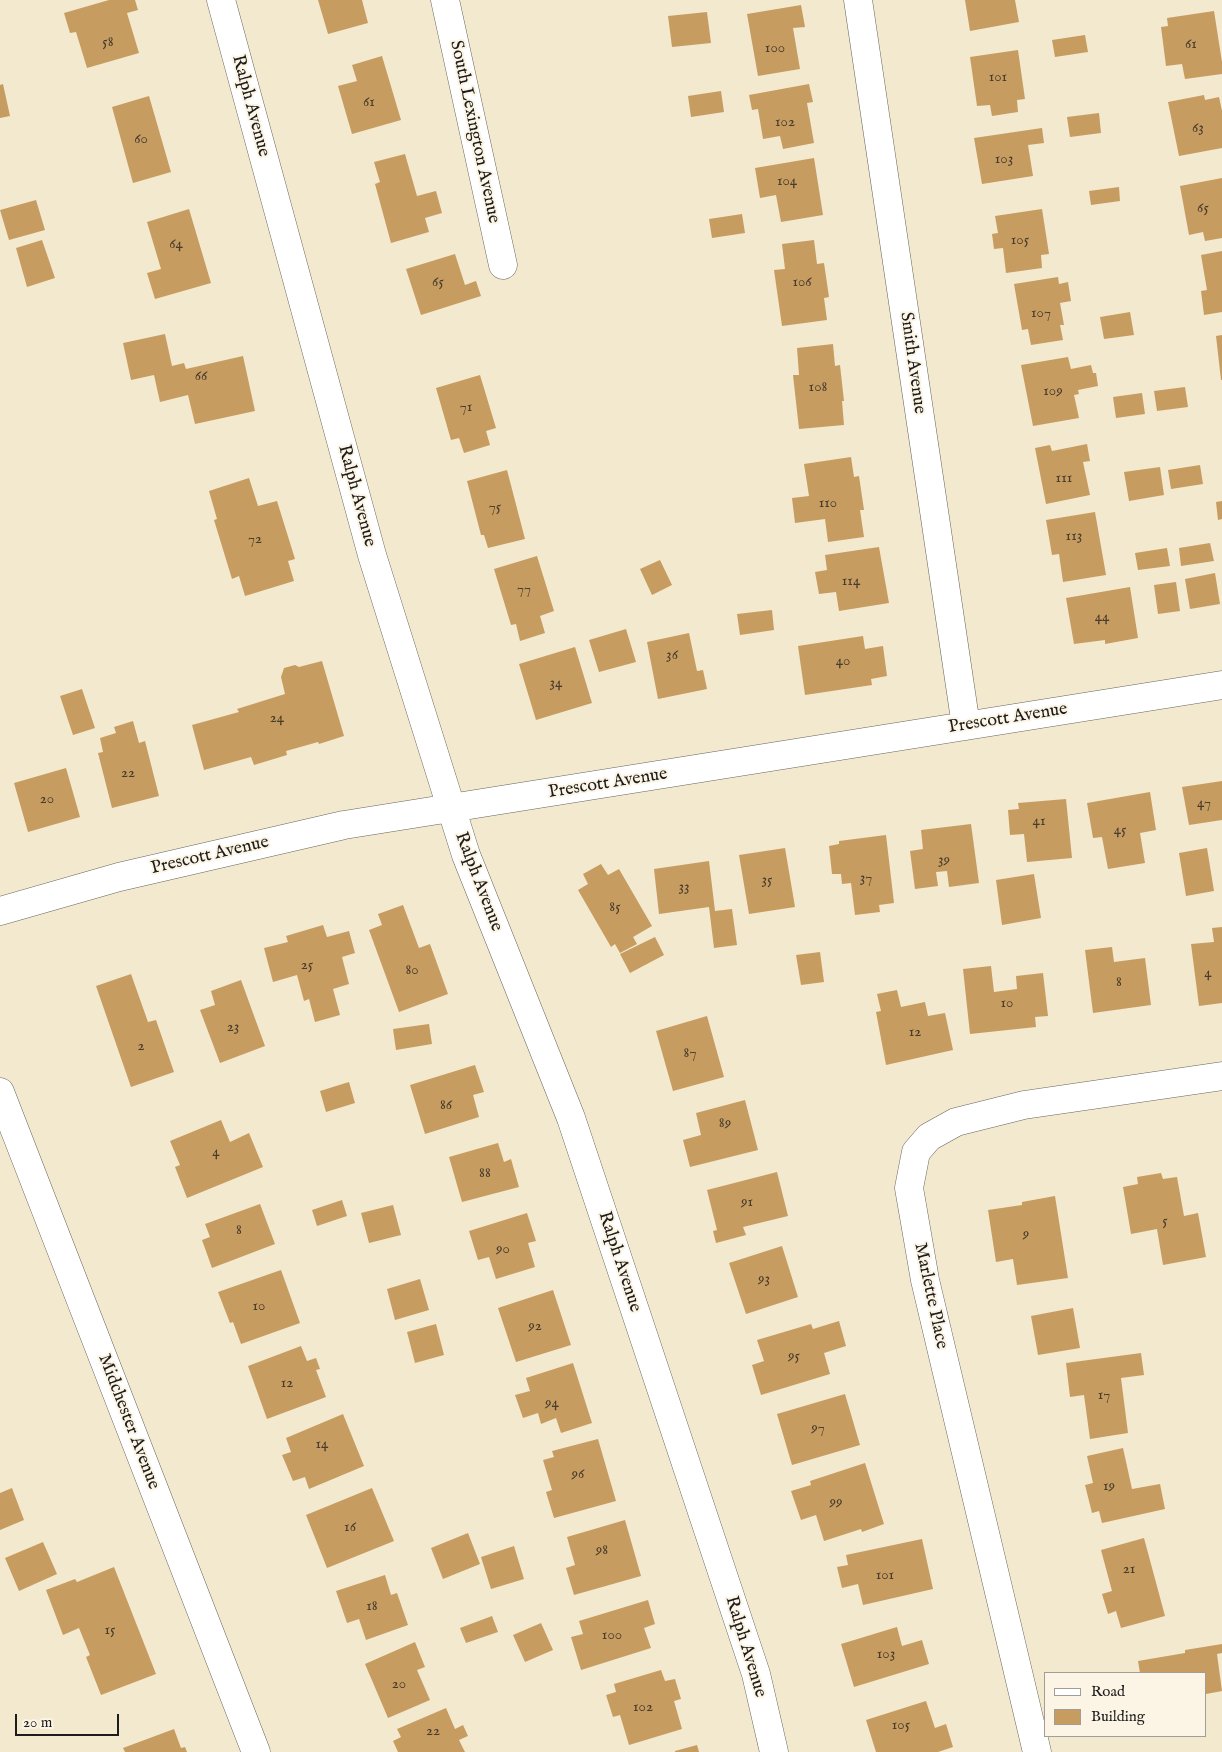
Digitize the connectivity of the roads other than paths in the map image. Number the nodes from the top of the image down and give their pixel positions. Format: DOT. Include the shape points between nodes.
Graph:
graph roads {
  1 [pos="221,0"];
  2 [pos="445,0"];
  3 [pos="858,0"];
  4 [pos="503,265"];
  5 [pos="1222,685"];
  6 [pos="966,726"];
  7 [pos="452,809"];
  8 [pos="0,911"];
  9 [pos="1222,1076"];
  10 [pos="0,1092"];
  11 [pos="256,1752"];
  12 [pos="774,1752"];
  13 [pos="1037,1752"];
  1 -- 7 [label="street, Ralph Avenue" via="372,555"];
  2 -- 4 [label="street, South Lexington Avenue"];
  3 -- 6 [label="street, Smith Avenue"];
  5 -- 6 [label="street, Prescott Avenue"];
  6 -- 7 [label="street, Prescott Avenue"];
  7 -- 8 [label="street, Prescott Avenue" via="344,825 119,877"];
  7 -- 12 [label="street, Ralph Avenue" via="466,855 571,1118 756,1674"];
  9 -- 13 [label="street, Marlette Place" via="1024,1104 956,1122 929,1137 916,1152 909,1188 925,1280"];
  10 -- 11 [label="street, Midchester Avenue"];
}
